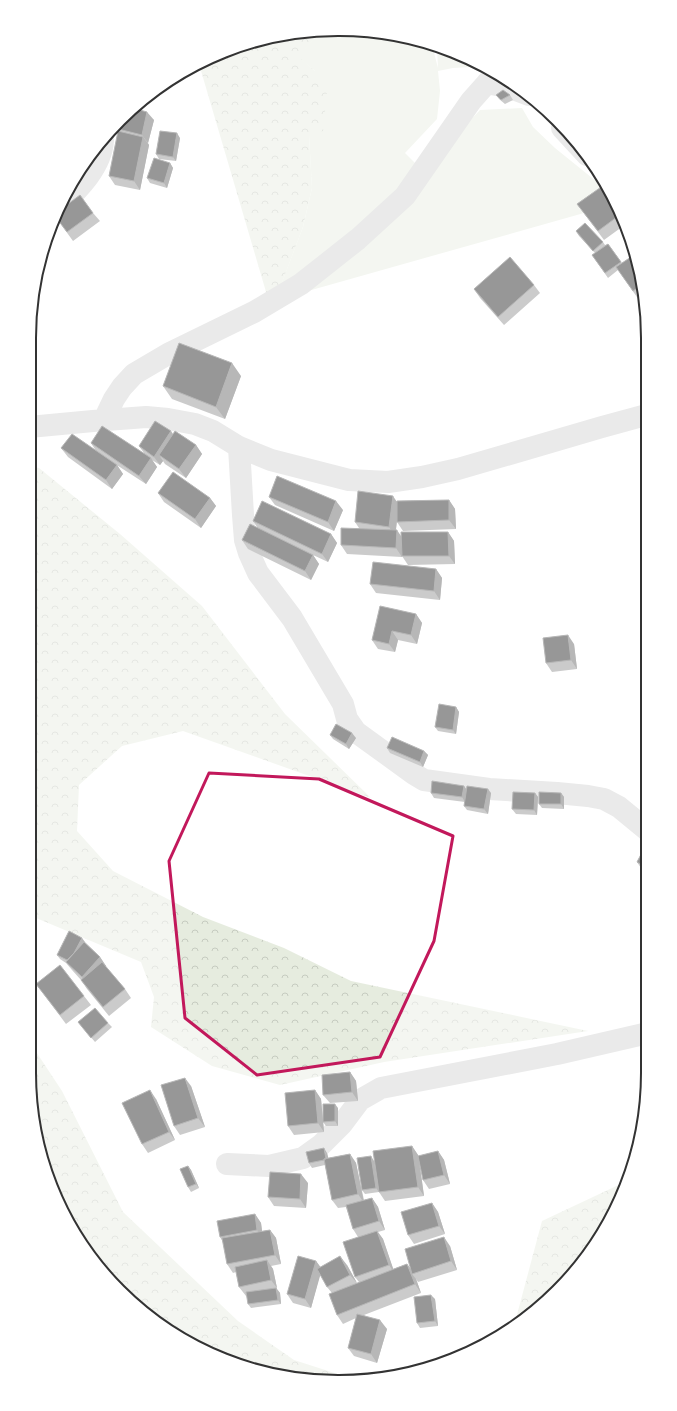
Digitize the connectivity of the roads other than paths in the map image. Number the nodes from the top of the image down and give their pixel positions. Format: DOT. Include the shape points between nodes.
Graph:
graph roads {
  1 [pos="491,79"];
  2 [pos="501,84"];
  3 [pos="102,151"];
  4 [pos="74,192"];
  5 [pos="641,416"];
  6 [pos="104,420"];
  7 [pos="36,425"];
  8 [pos="240,447"];
  9 [pos="641,825"];
  10 [pos="641,1035"];
  11 [pos="227,1164"];
  1 -- 2 [label="street"];
  1 -- 6 [label="street" via="471,101 405,196 358,239 301,284 254,312 168,354 134,374 114,399"];
  3 -- 4 [label="street" via="91,172"];
  5 -- 8 [label="street" via="458,469 388,482 349,480 271,460"];
  6 -- 7 [label="street"];
  6 -- 8 [label="street" via="146,417 195,424"];
  8 -- 9 [label="street" via="243,520 249,553 258,573 292,618 343,704 347,719 356,732 424,780 489,789 604,799 619,807"];
  10 -- 11 [label="street" via="557,1054 381,1088 360,1100 342,1124 321,1145 303,1158 269,1166"];
}
